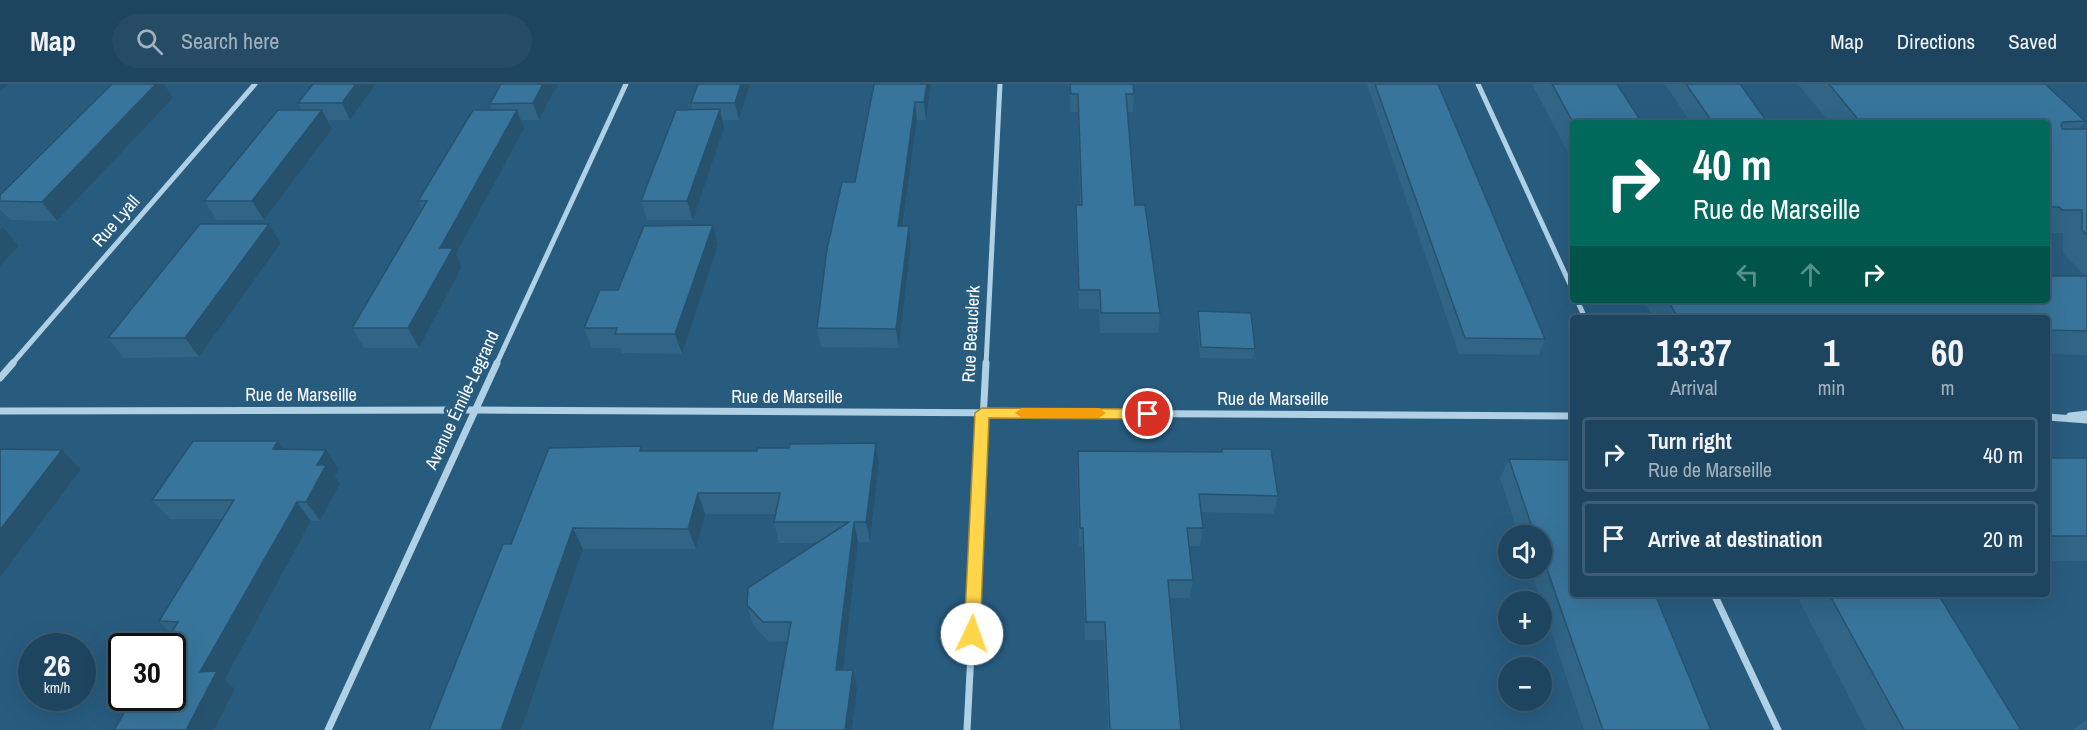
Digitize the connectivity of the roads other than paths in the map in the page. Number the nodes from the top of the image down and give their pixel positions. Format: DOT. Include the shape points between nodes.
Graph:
graph roads {
  1 [pos="255,84"];
  2 [pos="626,84"];
  3 [pos="1000,84"];
  4 [pos="1478,84"];
  5 [pos="1570,284"];
  6 [pos="0,378"];
  7 [pos="474,410"];
  8 [pos="0,411"];
  9 [pos="982,413"];
  10 [pos="2087,414"];
  11 [pos="1570,416"];
  12 [pos="2050,417"];
  13 [pos="2056,417"];
  14 [pos="2087,420"];
  15 [pos="1715,597"];
  16 [pos="328,730"];
  17 [pos="967,730"];
  18 [pos="1778,730"];
  1 -- 6 [label="street, Rue Lyall"];
  2 -- 7 [label="street, Avenue Émile-Legrand"];
  3 -- 9 [label="street, Rue Beauclerk"];
  4 -- 5 [label="street"];
  7 -- 8 [label="street, Rue de Marseille"];
  7 -- 9 [label="street, Rue de Marseille"];
  7 -- 16 [label="street, Avenue Émile-Legrand"];
  9 -- 11 [label="street, Rue de Marseille"];
  9 -- 17 [label="street, Rue Beauclerk"];
  10 -- 13 [label="street"];
  12 -- 13 [label="street"];
  13 -- 14 [label="street"];
  15 -- 18 [label="street"];
}
